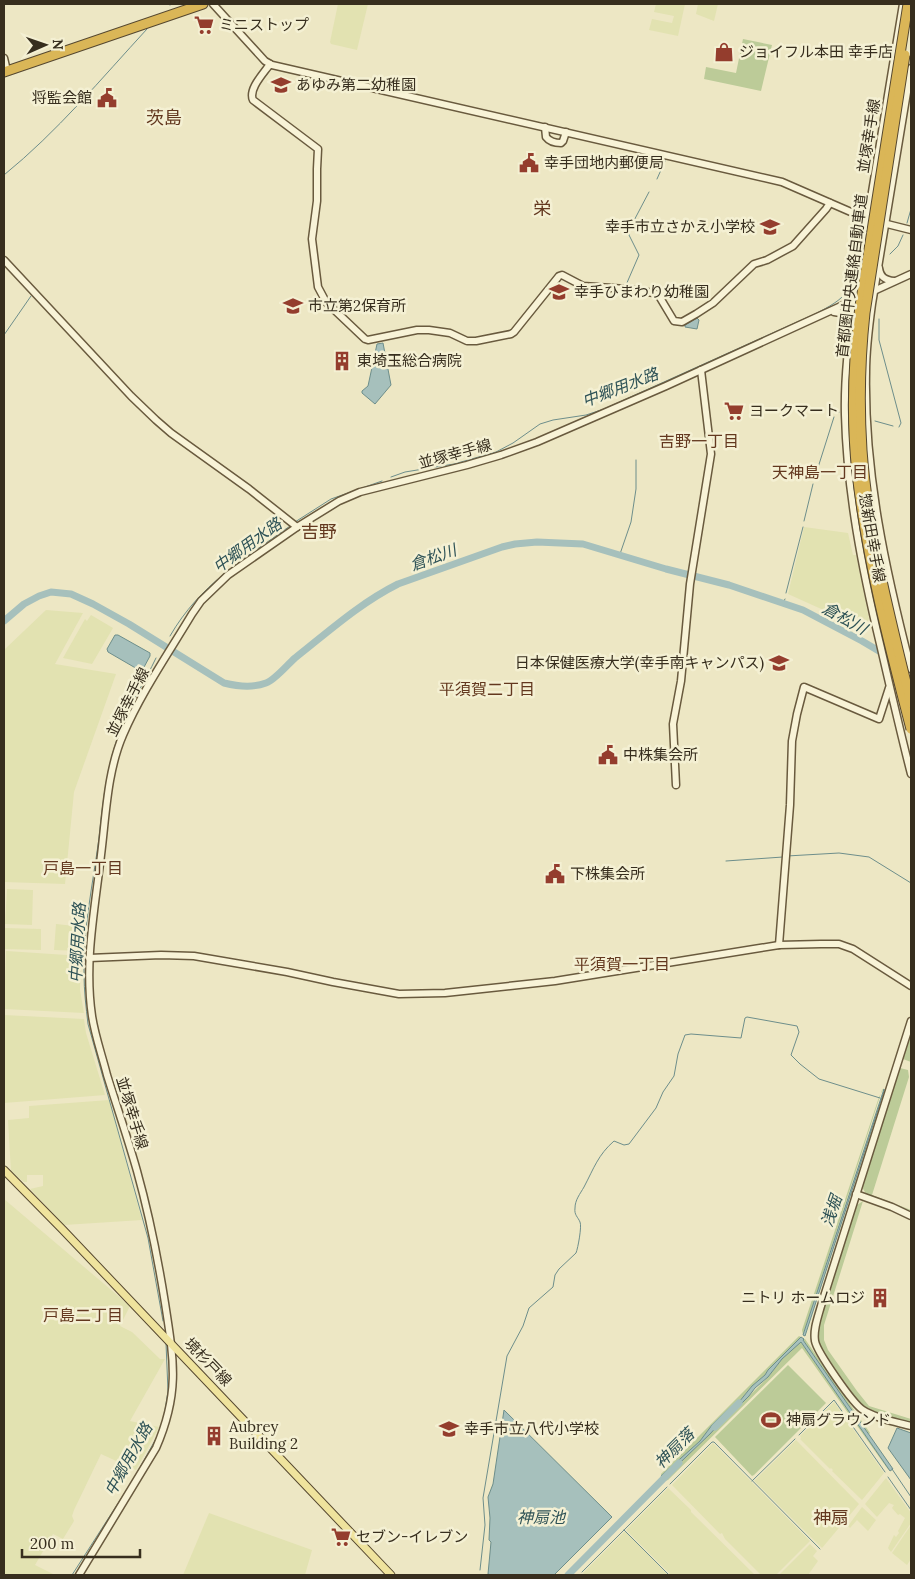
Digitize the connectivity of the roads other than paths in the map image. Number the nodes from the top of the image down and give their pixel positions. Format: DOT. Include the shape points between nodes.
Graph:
graph roads {
  1 [pos="203,4"];
  2 [pos="213,4"];
  3 [pos="903,4"];
  4 [pos="908,4"];
  5 [pos="911,18"];
  6 [pos="4,58"];
  7 [pos="270,64"];
  8 [pos="911,68"];
  9 [pos="6,72"];
  10 [pos="545,127"];
  11 [pos="566,132"];
  12 [pos="895,164"];
  13 [pos="830,203"];
  14 [pos="867,218"];
  15 [pos="885,223"];
  16 [pos="911,230"];
  17 [pos="4,260"];
  18 [pos="879,264"];
  19 [pos="911,274"];
  20 [pos="895,282"];
  21 [pos="874,291"];
  22 [pos="854,301"];
  23 [pos="832,311"];
  24 [pos="850,330"];
  25 [pos="848,340"];
  26 [pos="701,370"];
  27 [pos="296,527"];
  28 [pos="900,625"];
  29 [pos="876,630"];
  30 [pos="911,669"];
  31 [pos="890,687"];
  32 [pos="911,703"];
  33 [pos="911,729"];
  34 [pos="911,774"];
  35 [pos="676,785"];
  36 [pos="779,945"];
  37 [pos="89,958"];
  38 [pos="911,986"];
  39 [pos="911,1021"];
  40 [pos="4,1170"];
  41 [pos="856,1194"];
  42 [pos="911,1216"];
  43 [pos="167,1321"];
  44 [pos="154,1326"];
  45 [pos="171,1343"];
  46 [pos="911,1426"];
  47 [pos="79,1575"];
  48 [pos="391,1575"];
  1 -- 9 [label="highway"];
  2 -- 7 [label="street"];
  3 -- 14 [label="street, 並塚幸手線"];
  4 -- 33 [label="highway, 首都圏中央連絡自動車道, bridge" via="860,306 853,399 857,471 869,550"];
  5 -- 32 [label="highway, 首都圏中央連絡自動車道, bridge" via="865,313 860,399 868,504"];
  6 -- 9 [label="street"];
  7 -- 10 [label="street"];
  7 -- 13 [label="street" via="252,90 253,100 318,149 312,239 318,287 329,306 368,340 417,330 450,333 467,341 511,334 562,275 583,286 654,293 674,321 682,322 713,302 754,264 793,246"];
  8 -- 12 [label="street, 並塚幸手線"];
  10 -- 11 [label="street"];
  10 -- 11 [label="street" via="550,141 561,143"];
  11 -- 13 [label="street" via="782,182"];
  12 -- 14 [label="street" via="890,182 882,192 877,214"];
  12 -- 15 [label="street, 並塚幸手線"];
  13 -- 14 [label="street"];
  14 -- 15 [label="street"];
  14 -- 22 [label="street, 並塚幸手線"];
  15 -- 16 [label="street"];
  15 -- 18 [label="street, 並塚幸手線"];
  17 -- 27 [label="street" via="152,416"];
  18 -- 20 [label="street" via="883,278"];
  18 -- 21 [label="street, 並塚幸手線"];
  19 -- 20 [label="street"];
  20 -- 21 [label="street"];
  21 -- 22 [label="street, 並塚幸手線"];
  21 -- 25 [label="street" via="864,301 861,323"];
  21 -- 28 [label="street, 惣新田幸手線" via="866,370 869,450 882,540"];
  22 -- 23 [label="street, 並塚幸手線"];
  22 -- 24 [label="street, 惣新田幸手線"];
  23 -- 24 [label="street" via="846,316"];
  23 -- 26 [label="street, 並塚幸手線"];
  24 -- 25 [label="street, 惣新田幸手線"];
  25 -- 29 [label="street, 惣新田幸手線" via="845,414 848,470"];
  26 -- 27 [label="street, 並塚幸手線" via="583,423 508,452 360,492"];
  26 -- 35 [label="street" via="711,451 690,582 681,681 673,724"];
  27 -- 37 [label="street, 並塚幸手線" via="228,576 201,601 141,698 122,736 115,757 107,809"];
  28 -- 29 [label="street"];
  28 -- 30 [label="street, 惣新田幸手線"];
  29 -- 31 [label="street, 惣新田幸手線"];
  31 -- 34 [label="street, 惣新田幸手線"];
  31 -- 36 [label="street" via="879,719 804,687 792,741"];
  36 -- 37 [label="street" via="555,981 445,993 399,994 194,956"];
  36 -- 38 [label="street" via="843,946 862,954"];
  37 -- 43 [label="street, 並塚幸手線" via="89,990 97,1041 150,1222"];
  39 -- 41 [label="street"];
  40 -- 44 [label="main road, 境杉戸線"];
  41 -- 42 [label="street"];
  41 -- 46 [label="street" via="816,1324 815,1342 859,1407"];
  43 -- 44 [label="street"];
  43 -- 45 [label="street, 並塚幸手線"];
  44 -- 45 [label="main road, 境杉戸線"];
  45 -- 47 [label="street, 並塚幸手線" via="173,1387 165,1427 149,1461"];
  45 -- 48 [label="main road, 境杉戸線"];
}
